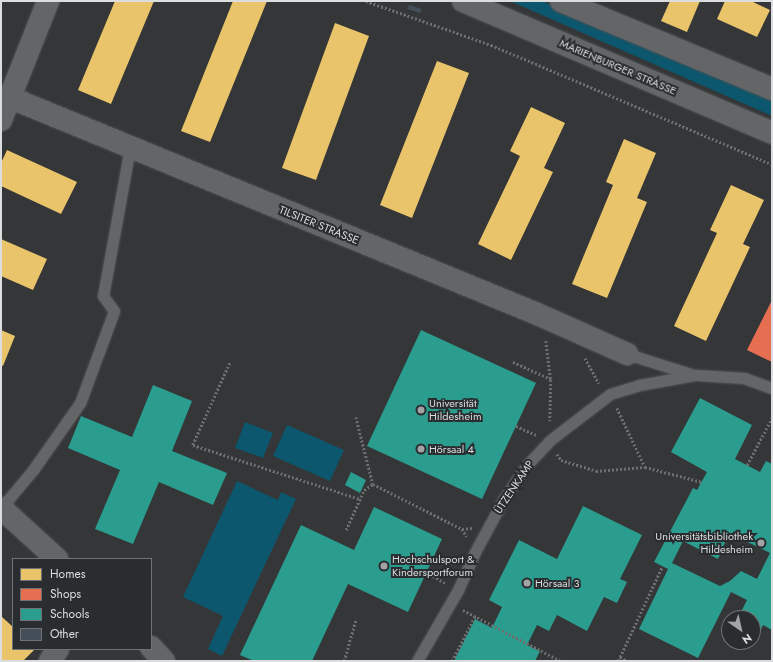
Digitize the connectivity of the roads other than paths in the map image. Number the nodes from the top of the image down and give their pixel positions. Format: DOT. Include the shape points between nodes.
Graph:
graph roads {
  1 [pos="48,1"];
  2 [pos="463,1"];
  3 [pos="561,1"];
  4 [pos="772,89"];
  5 [pos="11,98"];
  6 [pos="1,120"];
  7 [pos="772,133"];
  8 [pos="130,147"];
  9 [pos="627,354"];
  10 [pos="696,375"];
  11 [pos="772,388"];
  12 [pos="1,508"];
  13 [pos="56,558"];
  14 [pos="152,648"];
  15 [pos="57,650"];
  16 [pos="50,661"];
  17 [pos="164,661"];
  18 [pos="417,661"];
  1 -- 5 [label="street"];
  2 -- 7 [label="street, MARIENBURGER STRASSE"];
  3 -- 4 [label="street"];
  5 -- 6 [label="street"];
  5 -- 8 [label="street, TILSITER STRASSE"];
  8 -- 9 [label="street, TILSITER STRASSE" via="534,313"];
  8 -- 12 [label="lane" via="103,296 114,311 80,403 33,470"];
  9 -- 10 [label="lane"];
  10 -- 11 [label="lane" via="744,378"];
  10 -- 18 [label="lane, ÜTZENKAMP" via="677,377 610,394 549,441 526,466 503,500 474,552 458,590"];
  12 -- 13 [label="street"];
  14 -- 17 [label="street"];
  15 -- 16 [label="street"];
}
